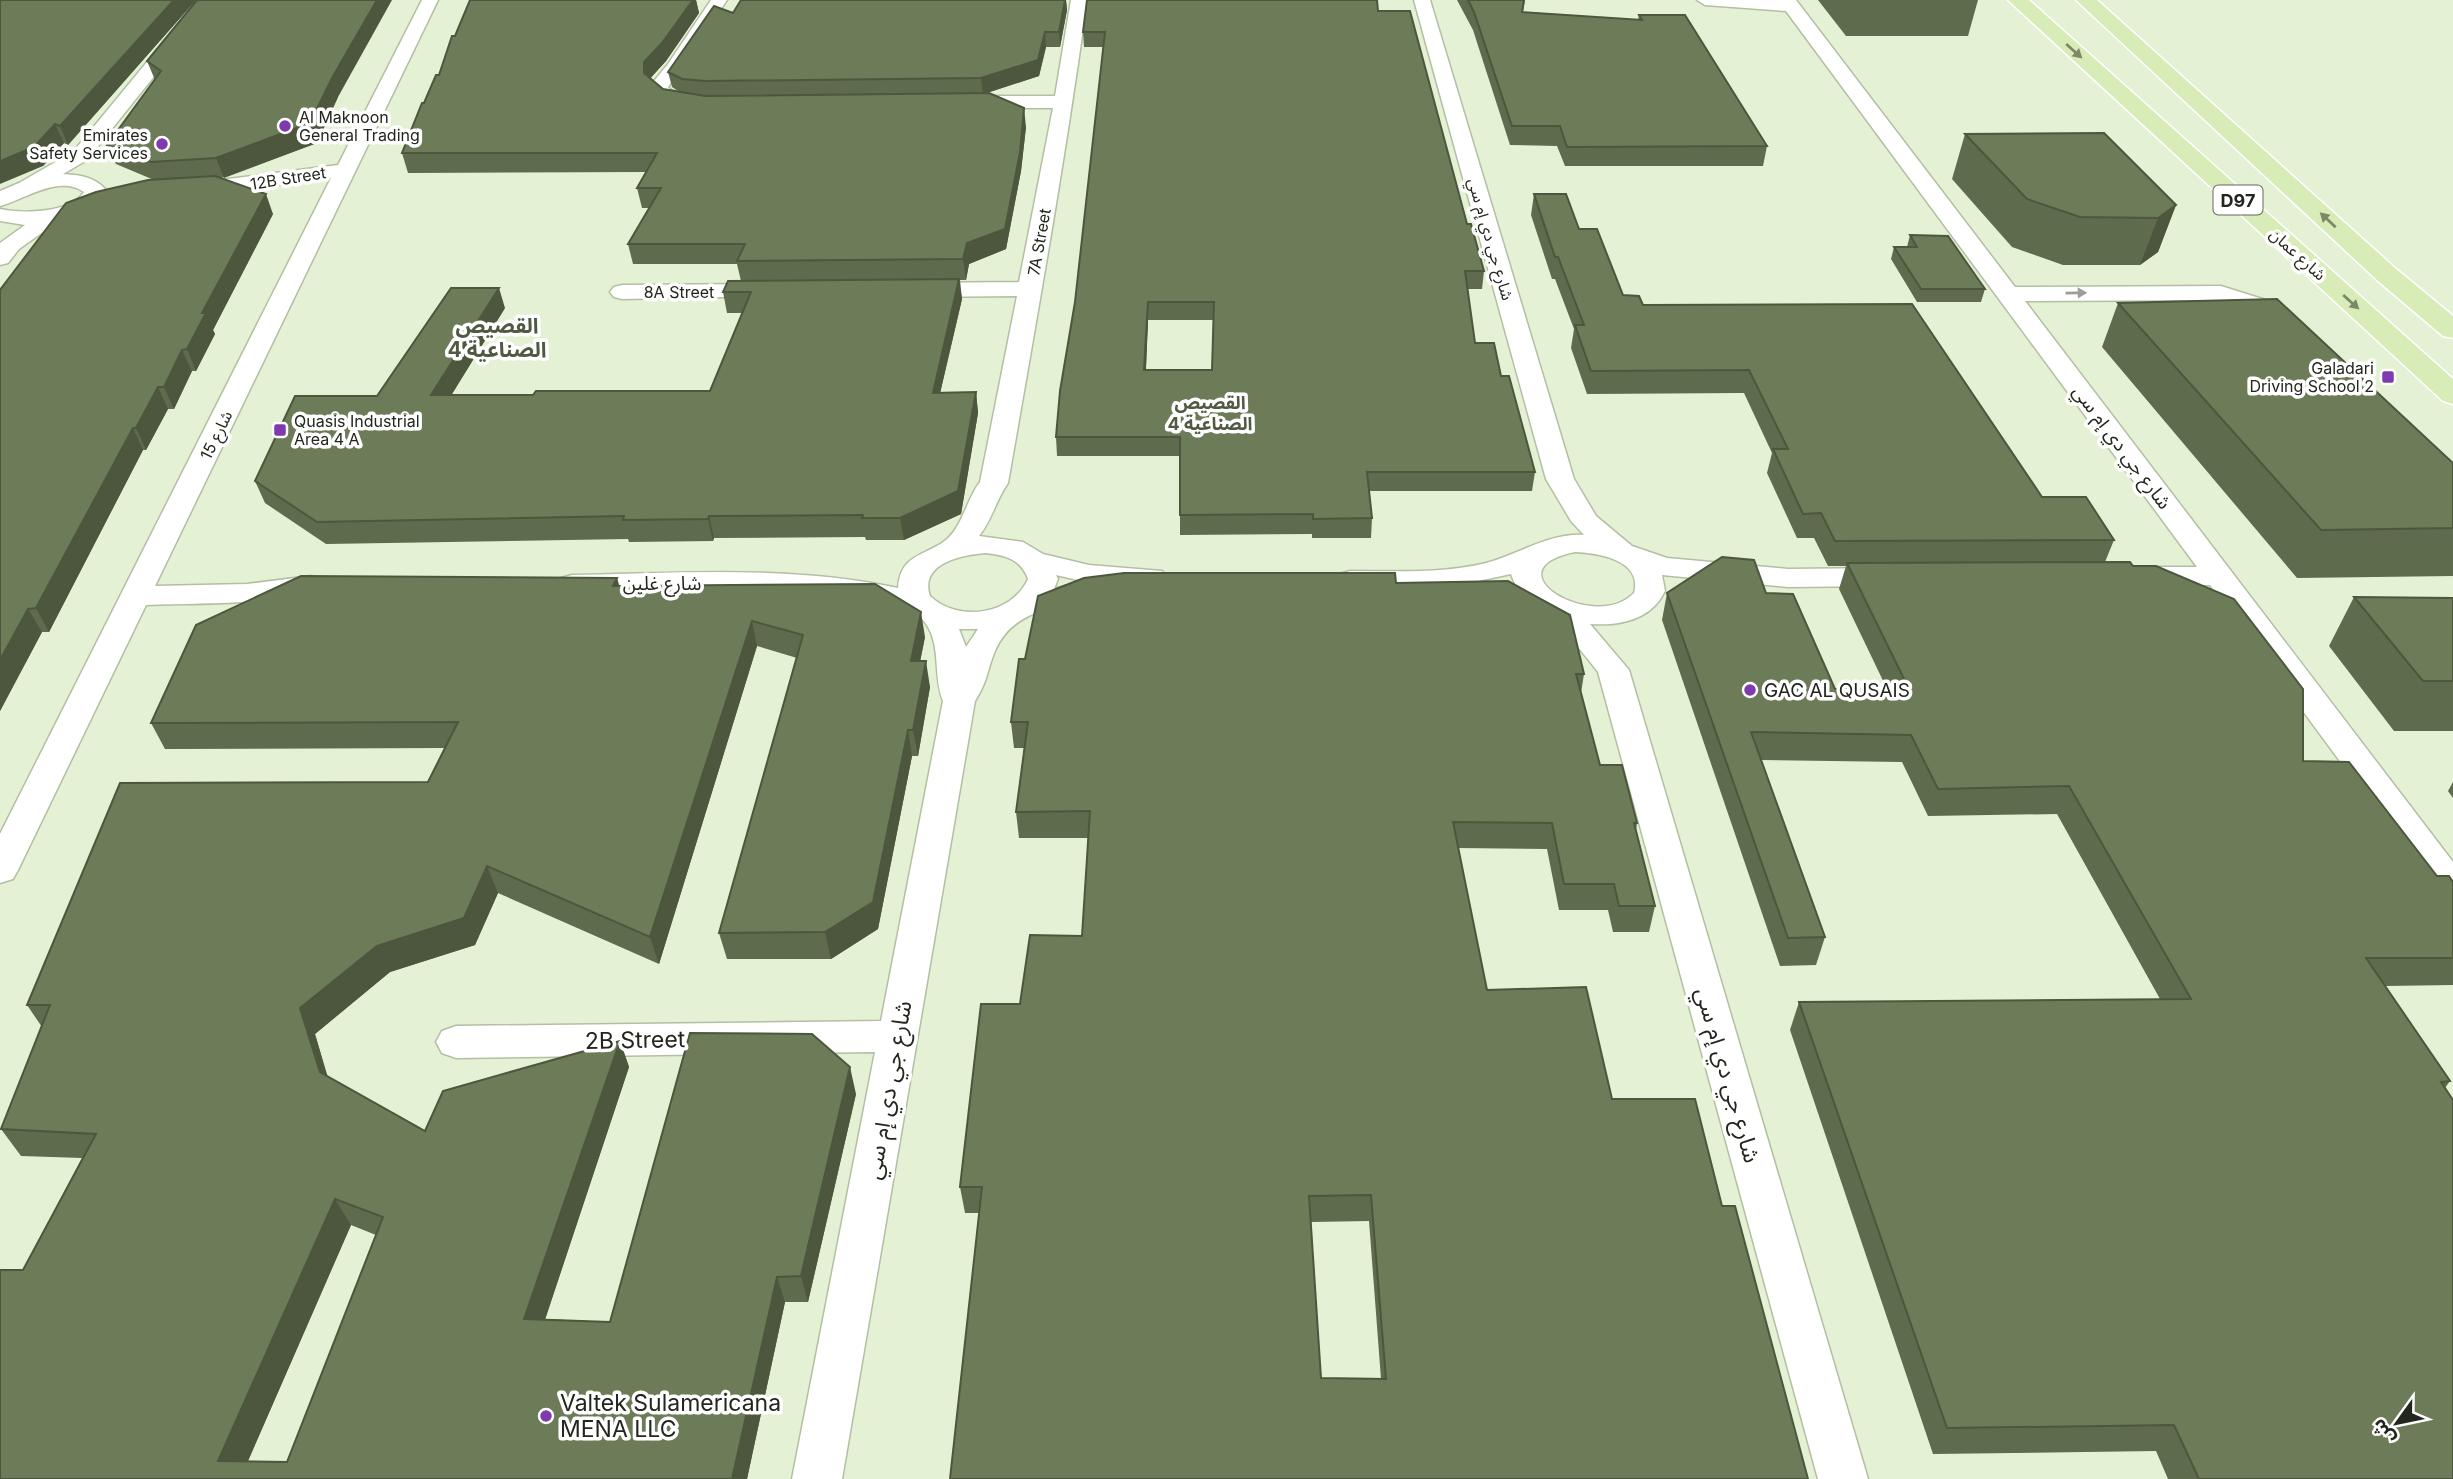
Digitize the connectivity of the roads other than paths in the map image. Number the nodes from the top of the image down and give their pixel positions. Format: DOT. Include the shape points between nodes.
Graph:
graph roads {
  1 [pos="207,0"];
  2 [pos="430,0"];
  3 [pos="719,0"];
  4 [pos="1079,0"];
  5 [pos="1422,0"];
  6 [pos="1705,0"];
  7 [pos="2086,0"];
  8 [pos="2018,2"];
  9 [pos="1789,3"];
  10 [pos="2084,26"];
  11 [pos="944,102"];
  12 [pos="1064,102"];
  13 [pos="712,103"];
  14 [pos="2208,110"];
  15 [pos="80,156"];
  16 [pos="342,178"];
  17 [pos="88,184"];
  18 [pos="24,188"];
  19 [pos="169,190"];
  20 [pos="0,194"];
  21 [pos="2,210"];
  22 [pos="63,212"];
  23 [pos="6,251"];
  24 [pos="1030,289"];
  25 [pos="892,290"];
  26 [pos="798,291"];
  27 [pos="622,292"];
  28 [pos="2008,294"];
  29 [pos="2453,330"];
  30 [pos="2302,342"];
  31 [pos="2453,395"];
  32 [pos="1560,479"];
  33 [pos="994,483"];
  34 [pos="1539,553"];
  35 [pos="1625,554"];
  36 [pos="940,555"];
  37 [pos="1025,555"];
  38 [pos="2110,576"];
  39 [pos="2219,576"];
  40 [pos="1920,577"];
  41 [pos="1788,578"];
  42 [pos="1445,579"];
  43 [pos="1325,580"];
  44 [pos="1172,581"];
  45 [pos="808,583"];
  46 [pos="539,584"];
  47 [pos="141,585"];
  48 [pos="320,585"];
  49 [pos="1550,605"];
  50 [pos="1638,606"];
  51 [pos="926,607"];
  52 [pos="1014,611"];
  53 [pos="1613,670"];
  54 [pos="959,701"];
  55 [pos="0,870"];
  56 [pos="2453,888"];
  57 [pos="898,1036"];
  58 [pos="456,1042"];
  59 [pos="817,1479"];
  60 [pos="1843,1479"];
  1 -- 15 [label="street"];
  2 -- 16 [label="street, شارع 15"];
  3 -- 13 [label="street" via="675,67 660,81 659,90 676,101"];
  4 -- 12 [label="street, 7A Street"];
  5 -- 32 [label="street, شارع جي دي إم سي"];
  6 -- 9 [label="street, شارع جي دي إم سي"];
  7 -- 14 [label="main road, D97"];
  8 -- 31 [label="main road, شارع عمان / D97, one-way"];
  9 -- 28 [label="street, شارع جي دي إم سي"];
  10 -- 14 [label="main road" via="2135,70"];
  11 -- 12 [label="street"];
  12 -- 24 [label="street, 7A Street"];
  29 -- 14 [label="main road, D97, one-way"];
  15 -- 17 [label="street" via="79,170"];
  15 -- 18 [label="street"];
  16 -- 19 [label="street, 12B Street" via="291,188 242,185"];
  16 -- 47 [label="street, شارع 15"];
  17 -- 18 [label="street" via="52,182"];
  17 -- 22 [label="street" via="95,190 90,200"];
  17 -- 22 [label="street" via="114,194"];
  18 -- 20 [label="street"];
  18 -- 21 [label="street"];
  21 -- 22 [label="street" via="28,218"];
  21 -- 23 [label="street" via="10,230"];
  22 -- 23 [label="street"];
  24 -- 25 [label="street"];
  24 -- 33 [label="street, 7A Street"];
  26 -- 27 [label="street, 8A Street"];
  28 -- 30 [label="street, one-way" via="2221,293 2264,307"];
  28 -- 39 [label="street, شارع جي دي إم سي"];
  32 -- 34 [label="street, شارع جي دي إم سي" via="1555,489 1557,524"];
  32 -- 35 [label="street, شارع جي دي إم سي" via="1585,521"];
  33 -- 36 [label="street" via="973,525"];
  33 -- 37 [label="street" via="1000,494 1000,519"];
  34 -- 35 [label="street" via="1560,544 1583,543"];
  34 -- 42 [label="street"];
  34 -- 49 [label="street" via="1524,576 1534,594"];
  35 -- 41 [label="street" via="1681,569"];
  35 -- 50 [label="street" via="1648,574 1651,584"];
  36 -- 37 [label="street, شارع غلين" via="985,544"];
  36 -- 45 [label="street, شارع غلين" via="869,575"];
  36 -- 51 [label="street" via="920,569 912,586"];
  37 -- 44 [label="street, شارع غلين" via="1089,574"];
  37 -- 52 [label="street" via="1043,579 1041,588"];
  38 -- 39 [label="street"];
  39 -- 56 [label="street, شارع جي دي إم سي"];
  40 -- 41 [label="street"];
  41 -- 50 [label="street" via="1692,588"];
  42 -- 43 [label="street"];
  42 -- 49 [label="street"];
  44 -- 52 [label="street, شارع غلين" via="1079,591"];
  45 -- 46 [label="street, شارع غلين"];
  45 -- 51 [label="street, شارع غلين" via="865,589"];
  47 -- 48 [label="street" via="247,593"];
  47 -- 55 [label="street, شارع 15"];
  49 -- 50 [label="street" via="1596,616 1624,613"];
  49 -- 53 [label="street, شارع جي دي إم سي" via="1586,637"];
  50 -- 53 [label="street, شارع جي دي إم سي" via="1620,638"];
  51 -- 52 [label="street, شارع غلين" via="967,620"];
  51 -- 54 [label="street, شارع جي دي إم سي" via="943,625 953,648"];
  52 -- 54 [label="street, شارع جي دي إم سي" via="980,650 971,682"];
  53 -- 60 [label="street, شارع جي دي إم سي"];
  54 -- 57 [label="street, شارع جي دي إم سي"];
  57 -- 58 [label="street, 2B Street"];
  57 -- 59 [label="street, شارع جي دي إم سي"];
}
